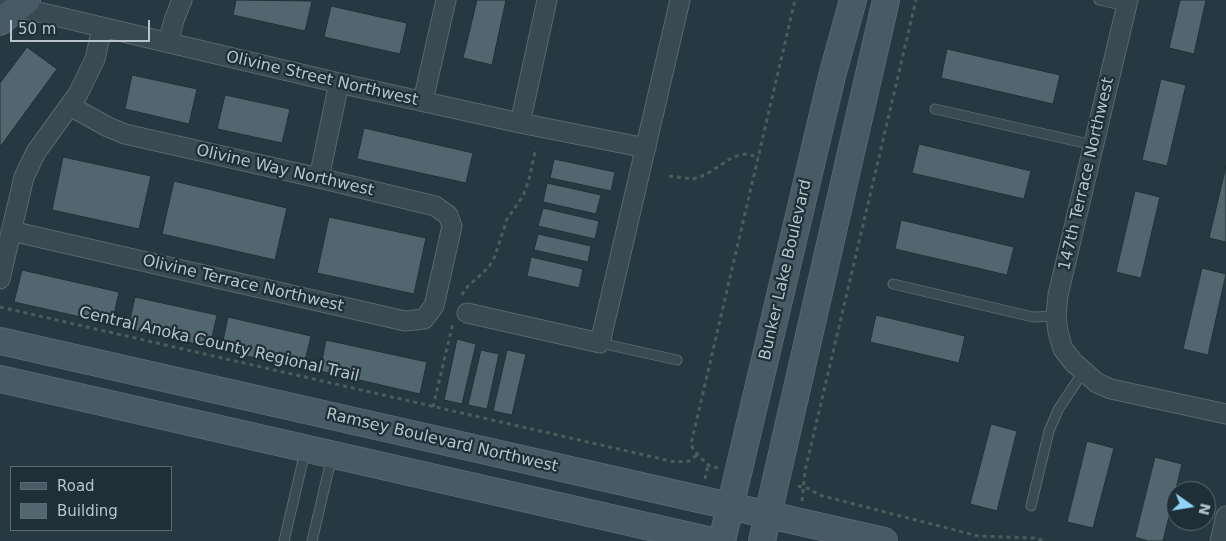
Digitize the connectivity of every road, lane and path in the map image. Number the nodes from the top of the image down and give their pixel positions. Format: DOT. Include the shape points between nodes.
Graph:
graph roads {
  1 [pos="182,0"];
  2 [pos="446,0"];
  3 [pos="547,0"];
  4 [pos="680,0"];
  5 [pos="795,0"];
  6 [pos="853,0"];
  7 [pos="886,0"];
  8 [pos="916,0"];
  9 [pos="1099,0"];
  10 [pos="1127,3"];
  11 [pos="11,8"];
  12 [pos="102,28"];
  13 [pos="168,43"];
  14 [pos="339,84"];
  15 [pos="423,102"];
  16 [pos="70,106"];
  17 [pos="935,109"];
  18 [pos="520,123"];
  19 [pos="1094,145"];
  20 [pos="536,148"];
  21 [pos="646,148"];
  22 [pos="758,157"];
  23 [pos="669,176"];
  24 [pos="319,178"];
  25 [pos="11,231"];
  26 [pos="442,270"];
  27 [pos="0,279"];
  28 [pos="893,284"];
  29 [pos="0,307"];
  30 [pos="460,311"];
  31 [pos="1056,316"];
  32 [pos="0,340"];
  33 [pos="600,343"];
  34 [pos="677,360"];
  35 [pos="1083,372"];
  36 [pos="0,379"];
  37 [pos="433,407"];
  38 [pos="1226,414"];
  39 [pos="306,449"];
  40 [pos="333,455"];
  41 [pos="697,455"];
  42 [pos="708,465"];
  43 [pos="1031,506"];
  44 [pos="730,507"];
  45 [pos="768,515"];
  46 [pos="1226,516"];
  47 [pos="284,541"];
  48 [pos="312,541"];
  49 [pos="712,541"];
  50 [pos="722,541"];
  51 [pos="762,541"];
  52 [pos="884,541"];
  53 [pos="1046,541"];
  54 [pos="1220,541"];
  1 -- 13 [label="street"];
  2 -- 15 [label="street"];
  3 -- 18 [label="street"];
  4 -- 21 [label="street"];
  5 -- 22 [label="path"];
  6 -- 44 [label="street, Bunker Lake Boulevard" via="829,86"];
  7 -- 45 [label="street"];
  8 -- 53 [label="path" via="806,471 805,487 819,496 978,536"];
  9 -- 10 [label="lane"];
  10 -- 19 [label="street, 147th Terrace Northwest"];
  11 -- 12 [label="street, Olivine Street Northwest"];
  12 -- 13 [label="street, Olivine Street Northwest"];
  12 -- 16 [label="street" via="95,59"];
  13 -- 14 [label="street, Olivine Street Northwest"];
  14 -- 15 [label="street, Olivine Street Northwest"];
  14 -- 24 [label="street"];
  15 -- 18 [label="street, Olivine Street Northwest"];
  16 -- 24 [label="street, Olivine Way Northwest" via="125,134"];
  16 -- 25 [label="street" via="36,152 24,177"];
  17 -- 19 [label="lane"];
  18 -- 21 [label="street, Olivine Street Northwest"];
  19 -- 31 [label="street, 147th Terrace Northwest" via="1058,295"];
  20 -- 30 [label="path" via="523,196 507,219 489,267 465,289"];
  21 -- 33 [label="street"];
  22 -- 23 [label="path" via="745,154 733,157 693,179"];
  22 -- 41 [label="path" via="691,444"];
  24 -- 26 [label="street, Olivine Way Northwest" via="435,206 448,215 452,226"];
  25 -- 26 [label="street, Olivine Terrace Northwest" via="405,321 424,318 434,306"];
  25 -- 27 [label="street"];
  28 -- 31 [label="lane" via="1033,317"];
  29 -- 37 [label="path, Central Anoka County Regional Trail"];
  30 -- 33 [label="street"];
  30 -- 37 [label="path"];
  31 -- 35 [label="street, 147th Terrace Northwest" via="1063,349"];
  32 -- 44 [label="street, Ramsey Boulevard Northwest"];
  33 -- 34 [label="lane"];
  35 -- 38 [label="street" via="1097,383 1111,388"];
  35 -- 43 [label="lane" via="1058,410 1049,431"];
  36 -- 39 [label="street"];
  37 -- 41 [label="path, Central Anoka County Regional Trail" via="675,462 689,461"];
  39 -- 40 [label="street"];
  39 -- 47 [label="lane"];
  40 -- 48 [label="lane"];
  40 -- 49 [label="street"];
  41 -- 42 [label="path"];
  44 -- 45 [label="street, Ramsey Boulevard Northwest"];
  44 -- 50 [label="street, Bunker Lake Boulevard"];
  45 -- 51 [label="street"];
  45 -- 52 [label="street, Ramsey Boulevard Northwest"];
  46 -- 54 [label="street"];
}
